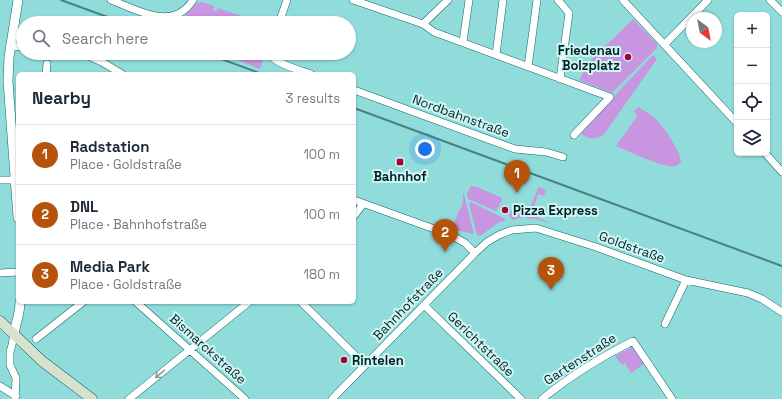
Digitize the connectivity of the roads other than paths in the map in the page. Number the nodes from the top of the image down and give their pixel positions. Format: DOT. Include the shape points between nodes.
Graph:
graph roads {
  1 [pos="18,0"];
  2 [pos="111,0"];
  3 [pos="193,0"];
  4 [pos="287,0"];
  5 [pos="353,0"];
  6 [pos="448,0"];
  7 [pos="469,0"];
  8 [pos="504,0"];
  9 [pos="537,0"];
  10 [pos="558,0"];
  11 [pos="623,0"];
  12 [pos="708,0"];
  13 [pos="770,0"];
  14 [pos="782,12"];
  15 [pos="158,16"];
  16 [pos="171,16"];
  17 [pos="281,16"];
  18 [pos="423,24"];
  19 [pos="463,42"];
  20 [pos="665,44"];
  21 [pos="10,47"];
  22 [pos="16,47"];
  23 [pos="496,54"];
  24 [pos="98,60"];
  25 [pos="276,60"];
  26 [pos="47,64"];
  27 [pos="528,67"];
  28 [pos="46,72"];
  29 [pos="119,72"];
  30 [pos="306,72"];
  31 [pos="560,79"];
  32 [pos="356,91"];
  33 [pos="734,120"];
  34 [pos="574,135"];
  35 [pos="768,156"];
  36 [pos="563,157"];
  37 [pos="782,172"];
  38 [pos="0,180"];
  39 [pos="15,180"];
  40 [pos="16,193"];
  41 [pos="356,201"];
  42 [pos="363,204"];
  43 [pos="356,213"];
  44 [pos="475,253"];
  45 [pos="16,272"];
  46 [pos="0,273"];
  47 [pos="685,282"];
  48 [pos="20,304"];
  49 [pos="80,304"];
  50 [pos="138,304"];
  51 [pos="246,304"];
  52 [pos="303,304"];
  53 [pos="424,306"];
  54 [pos="782,312"];
  55 [pos="0,322"];
  56 [pos="665,324"];
  57 [pos="14,334"];
  58 [pos="36,339"];
  59 [pos="190,349"];
  60 [pos="365,365"];
  61 [pos="0,386"];
  62 [pos="15,397"];
  63 [pos="92,399"];
  64 [pos="129,399"];
  65 [pos="245,399"];
  66 [pos="332,399"];
  67 [pos="521,399"];
  68 [pos="542,399"];
  69 [pos="672,399"];
  1 -- 21 [label="street"];
  2 -- 15 [label="street"];
  3 -- 16 [label="street" via="180,14"];
  4 -- 17 [label="street"];
  5 -- 18 [label="street"];
  6 -- 18 [label="street"];
  7 -- 19 [label="street"];
  8 -- 23 [label="street"];
  9 -- 27 [label="street"];
  10 -- 31 [label="street" via="569,13"];
  11 -- 20 [label="street"];
  12 -- 20 [label="street"];
  13 -- 14 [label="street"];
  18 -- 19 [label="street" via="434,32"];
  19 -- 23 [label="street"];
  20 -- 33 [label="street"];
  21 -- 22 [label="street"];
  21 -- 39 [label="street" via="8,81"];
  23 -- 27 [label="street"];
  24 -- 29 [label="street"];
  25 -- 30 [label="street"];
  26 -- 28 [label="street"];
  27 -- 31 [label="street"];
  31 -- 34 [label="street" via="610,97"];
  32 -- 36 [label="street, Nordbahnstraße" via="515,149 546,152"];
  35 -- 37 [label="street"];
  38 -- 39 [label="street"];
  39 -- 40 [label="street"];
  41 -- 42 [label="street"];
  42 -- 43 [label="street"];
  42 -- 44 [label="street" via="451,235"];
  44 -- 47 [label="street, Goldstraße" via="499,234 536,228 596,247"];
  44 -- 53 [label="street, Bahnhofstraße"];
  45 -- 46 [label="street"];
  47 -- 54 [label="street, Goldstraße" via="748,293"];
  47 -- 56 [label="street"];
  48 -- 57 [label="street"];
  49 -- 58 [label="street"];
  50 -- 59 [label="street, Bismarckstraße"];
  51 -- 59 [label="street"];
  52 -- 60 [label="street"];
  53 -- 60 [label="street, Bahnhofstraße"];
  53 -- 67 [label="street, Gerichtstraße"];
  55 -- 57 [label="main road"];
  57 -- 62 [label="street" via="10,365 16,378"];
  57 -- 63 [label="main road" via="46,364"];
  59 -- 64 [label="street, one-way"];
  59 -- 65 [label="street, Bismarckstraße"];
  60 -- 66 [label="street, Bahnhofstraße"];
  61 -- 62 [label="street"];
  68 -- 69 [label="street, Gartenstraße" via="559,385 633,341"];
}
